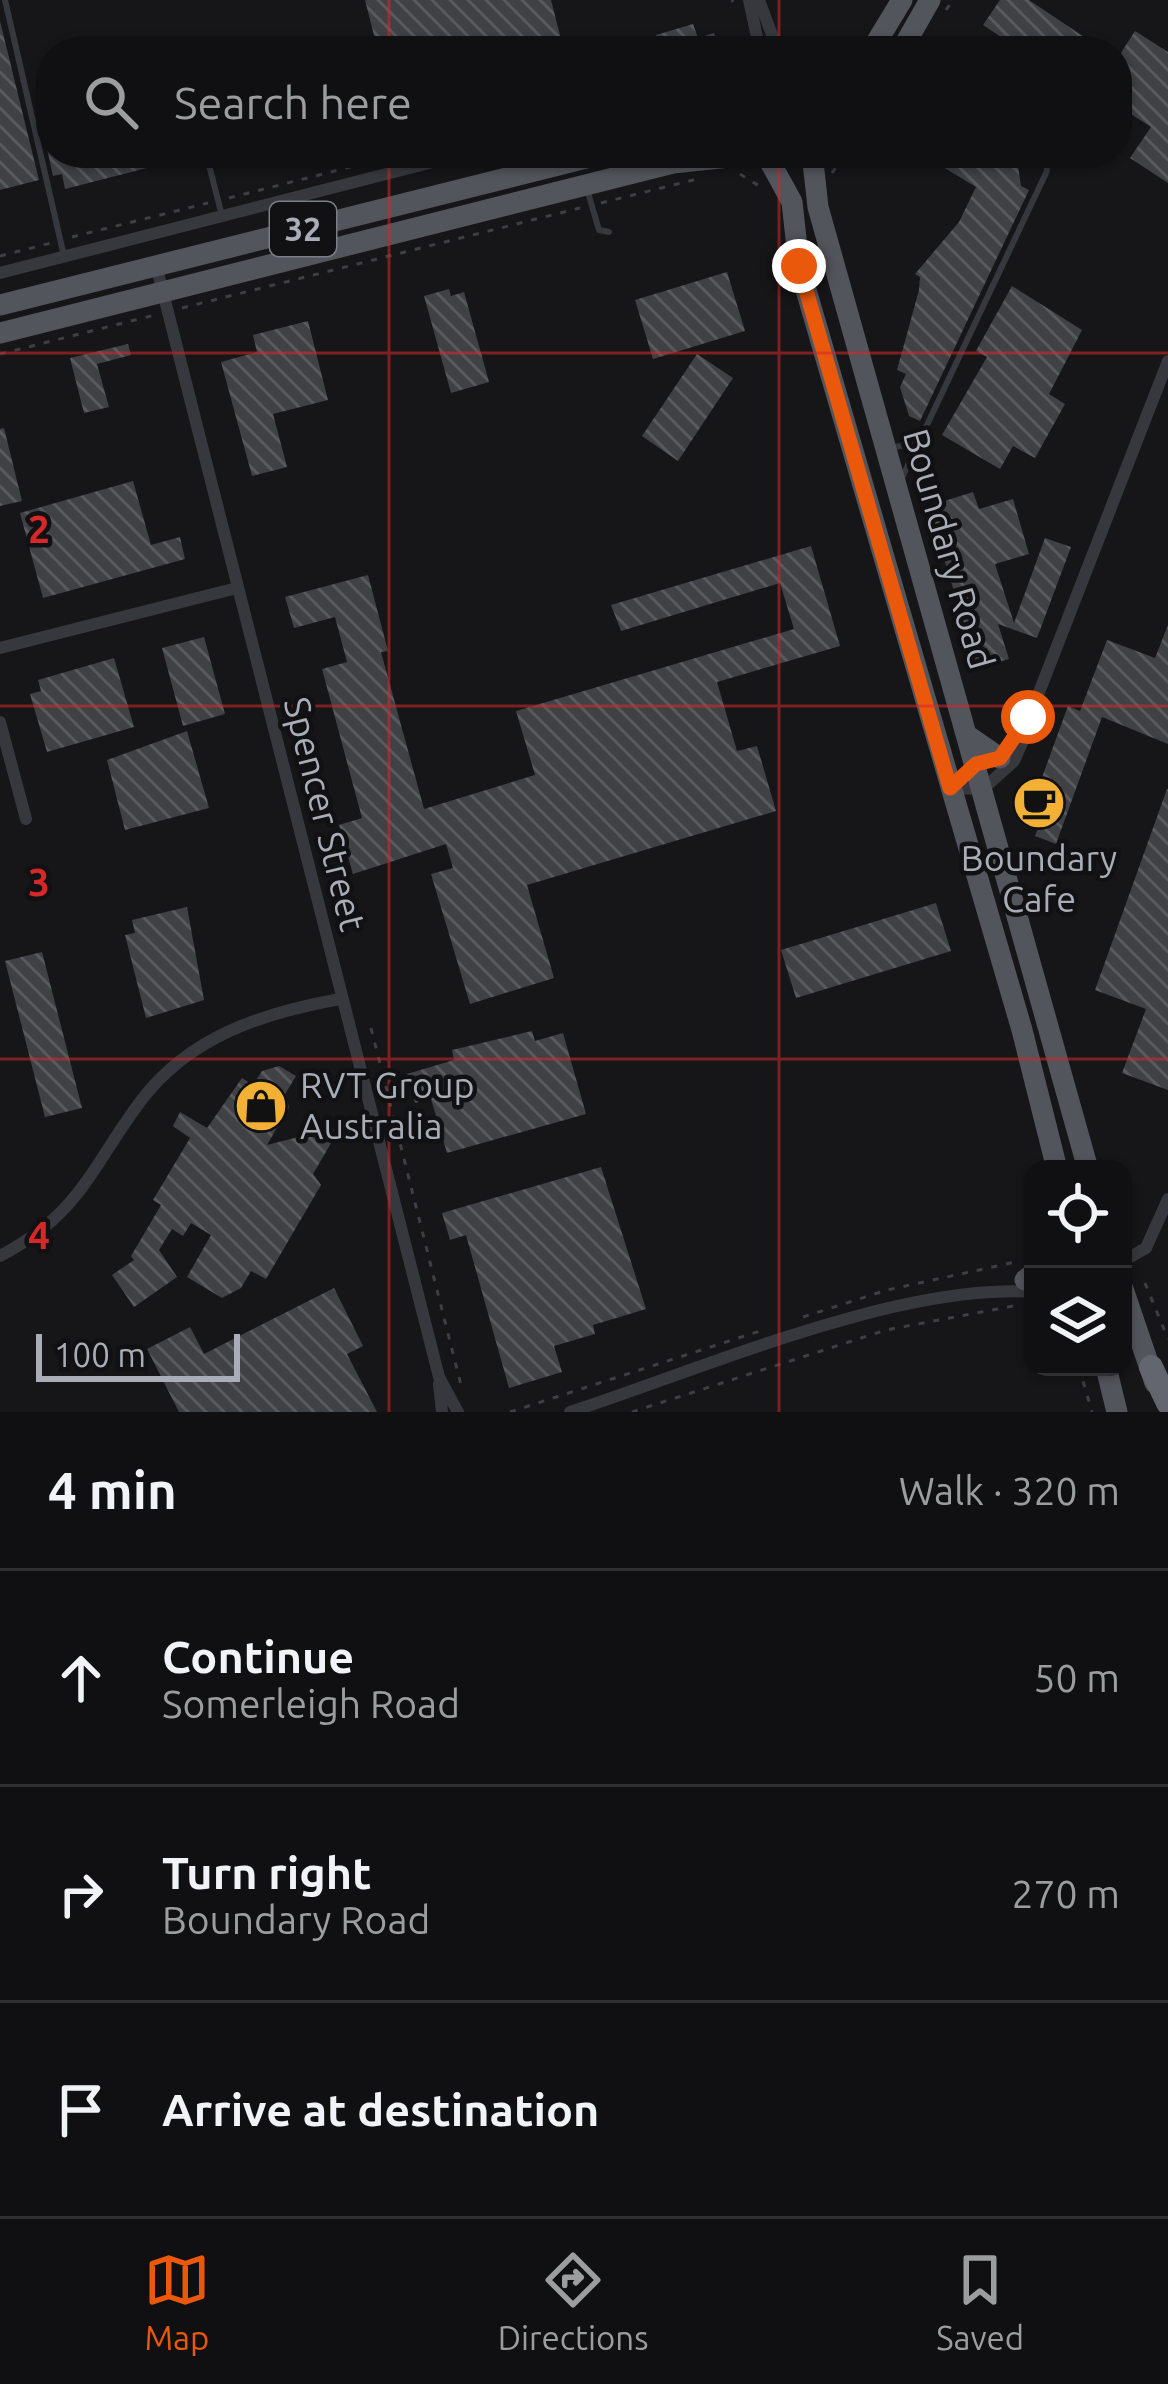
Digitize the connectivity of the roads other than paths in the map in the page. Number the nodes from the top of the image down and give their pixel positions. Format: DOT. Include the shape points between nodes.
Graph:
graph roads {
  1 [pos="5,0"];
  2 [pos="748,0"];
  3 [pos="759,0"];
  4 [pos="902,0"];
  5 [pos="930,0"];
  6 [pos="756,36"];
  7 [pos="772,36"];
  8 [pos="881,36"];
  9 [pos="910,36"];
  10 [pos="36,122"];
  11 [pos="48,168"];
  12 [pos="210,168"];
  13 [pos="409,168"];
  14 [pos="526,168"];
  15 [pos="668,168"];
  16 [pos="771,168"];
  17 [pos="813,168"];
  18 [pos="1047,168"];
  19 [pos="589,195"];
  20 [pos="221,216"];
  21 [pos="609,232"];
  22 [pos="64,256"];
  23 [pos="156,266"];
  24 [pos="0,273"];
  25 [pos="166,302"];
  26 [pos="0,305"];
  27 [pos="0,333"];
  28 [pos="1168,361"];
  29 [pos="922,442"];
  30 [pos="886,446"];
  31 [pos="898,487"];
  32 [pos="237,588"];
  33 [pos="0,648"];
  34 [pos="0,722"];
  35 [pos="968,736"];
  36 [pos="976,764"];
  37 [pos="993,783"];
  38 [pos="950,788"];
  39 [pos="26,820"];
  40 [pos="340,999"];
  41 [pos="1054,1160"];
  42 [pos="1086,1160"];
  43 [pos="1168,1199"];
  44 [pos="0,1256"];
  45 [pos="1132,1256"];
  46 [pos="1134,1286"];
  47 [pos="1024,1287"];
  48 [pos="1150,1366"];
  49 [pos="1108,1376"];
  50 [pos="439,1377"];
  51 [pos="1168,1403"];
  52 [pos="442,1412"];
  53 [pos="458,1412"];
  54 [pos="570,1412"];
  55 [pos="1117,1412"];
  56 [pos="1163,1412"];
  1 -- 10 [label="lane"];
  2 -- 6 [label="street"];
  3 -- 7 [label="street"];
  4 -- 8 [label="main road"];
  5 -- 9 [label="main road"];
  11 -- 22 [label="lane"];
  12 -- 20 [label="lane"];
  13 -- 20 [label="street"];
  14 -- 23 [label="main road, 32"];
  15 -- 19 [label="main road, 32"];
  16 -- 38 [label="main road, Boundary Road" via="792,202 799,266"];
  17 -- 30 [label="main road, Boundary Road"];
  18 -- 29 [label="lane"];
  19 -- 21 [label="lane" via="599,230"];
  19 -- 25 [label="main road, 32"];
  20 -- 22 [label="street"];
  22 -- 24 [label="street"];
  23 -- 25 [label="street, Spencer Street"];
  23 -- 26 [label="main road, 32"];
  25 -- 27 [label="main road, 32"];
  25 -- 32 [label="street, Spencer Street"];
  28 -- 37 [label="street" via="1022,748"];
  29 -- 30 [label="lane"];
  29 -- 31 [label="lane"];
  30 -- 31 [label="main road, Boundary Road"];
  31 -- 35 [label="main road, Boundary Road"];
  32 -- 33 [label="street"];
  32 -- 40 [label="street, Spencer Street"];
  34 -- 39 [label="street"];
  35 -- 36 [label="main road, Boundary Road"];
  35 -- 37 [label="main road"];
  36 -- 37 [label="main road, Boundary Road"];
  36 -- 38 [label="street"];
  37 -- 38 [label="street"];
  37 -- 42 [label="main road, Boundary Road"];
  38 -- 41 [label="main road, Boundary Road"];
  40 -- 44 [label="street" via="239,1025 189,1053 140,1102 75,1201"];
  40 -- 50 [label="street, Spencer Street"];
  43 -- 45 [label="street" via="1146,1248"];
  46 -- 48 [label="main road"];
  47 -- 54 [label="street" via="867,1315"];
  48 -- 51 [label="highway"];
  48 -- 56 [label="main road"];
  49 -- 55 [label="main road"];
  50 -- 52 [label="street, Spencer Street"];
  50 -- 53 [label="street, Spencer Street"];
}
